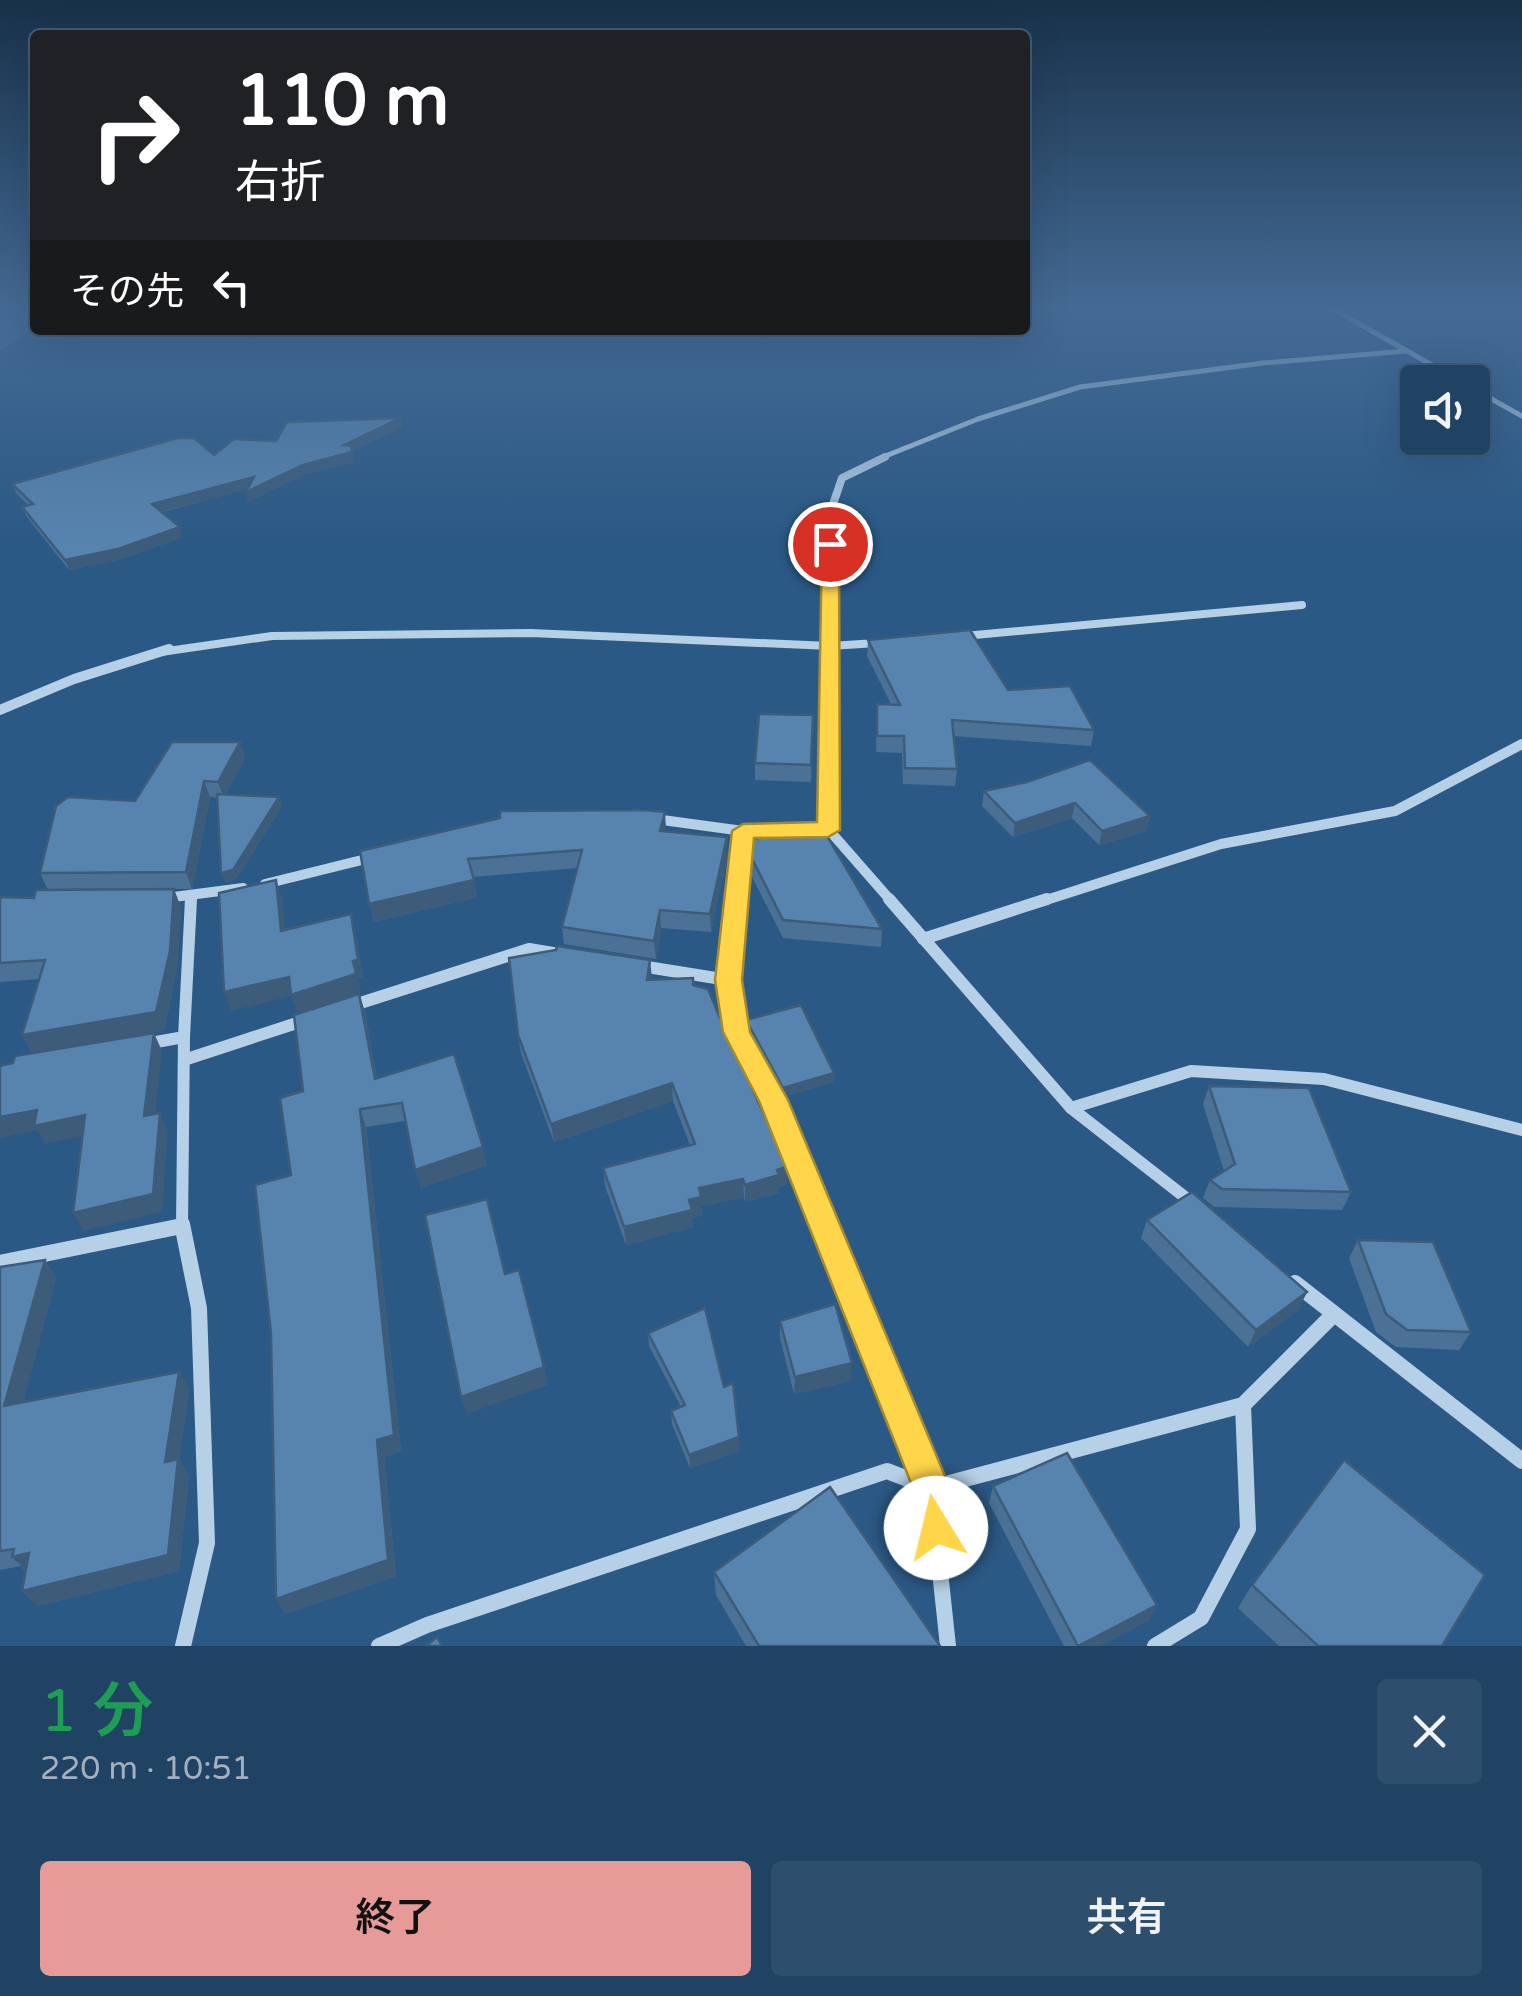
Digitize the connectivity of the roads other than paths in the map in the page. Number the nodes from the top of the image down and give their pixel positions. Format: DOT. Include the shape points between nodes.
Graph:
graph roads {
  1 [pos="1089,386"];
  2 [pos="1490,398"];
  3 [pos="1522,416"];
  4 [pos="1302,605"];
  5 [pos="945,637"];
  6 [pos="887,642"];
  7 [pos="830,646"];
  8 [pos="0,710"];
  9 [pos="1522,744"];
  10 [pos="642,817"];
  11 [pos="828,830"];
  12 [pos="743,831"];
  13 [pos="387,854"];
  14 [pos="156,898"];
  15 [pos="191,898"];
  16 [pos="923,939"];
  17 [pos="565,954"];
  18 [pos="620,963"];
  19 [pos="728,980"];
  20 [pos="184,1037"];
  21 [pos="129,1046"];
  22 [pos="184,1060"];
  23 [pos="1072,1108"];
  24 [pos="1522,1130"];
  25 [pos="1210,1217"];
  26 [pos="182,1226"];
  27 [pos="0,1263"];
  28 [pos="1288,1277"];
  29 [pos="1334,1314"];
  30 [pos="1243,1405"];
  31 [pos="1522,1461"];
  32 [pos="932,1488"];
  33 [pos="182,1646"];
  34 [pos="378,1646"];
  35 [pos="948,1646"];
  36 [pos="1155,1646"];
  1 -- 7 [label="street" via="978,420 842,478 830,510"];
  2 -- 3 [label="street"];
  4 -- 5 [label="street"];
  6 -- 7 [label="street"];
  7 -- 8 [label="street" via="531,633 272,636 174,648"];
  7 -- 11 [label="street"];
  9 -- 16 [label="street" via="1395,811 1221,844"];
  10 -- 12 [label="street"];
  11 -- 12 [label="street"];
  11 -- 16 [label="street"];
  12 -- 19 [label="street"];
  13 -- 15 [label="street"];
  14 -- 15 [label="street"];
  15 -- 20 [label="street"];
  16 -- 23 [label="street"];
  17 -- 22 [label="street" via="529,949"];
  18 -- 19 [label="street"];
  19 -- 32 [label="street" via="737,1032 774,1100"];
  20 -- 21 [label="street"];
  20 -- 22 [label="street"];
  22 -- 26 [label="street"];
  23 -- 24 [label="street" via="1191,1071 1324,1080"];
  23 -- 25 [label="street"];
  26 -- 27 [label="street"];
  26 -- 33 [label="street" via="199,1308 206,1543"];
  28 -- 29 [label="street"];
  29 -- 30 [label="street"];
  29 -- 31 [label="street"];
  30 -- 32 [label="street"];
  30 -- 36 [label="street" via="1248,1529 1201,1618"];
  32 -- 34 [label="street" via="887,1471"];
  32 -- 35 [label="street"];
}
